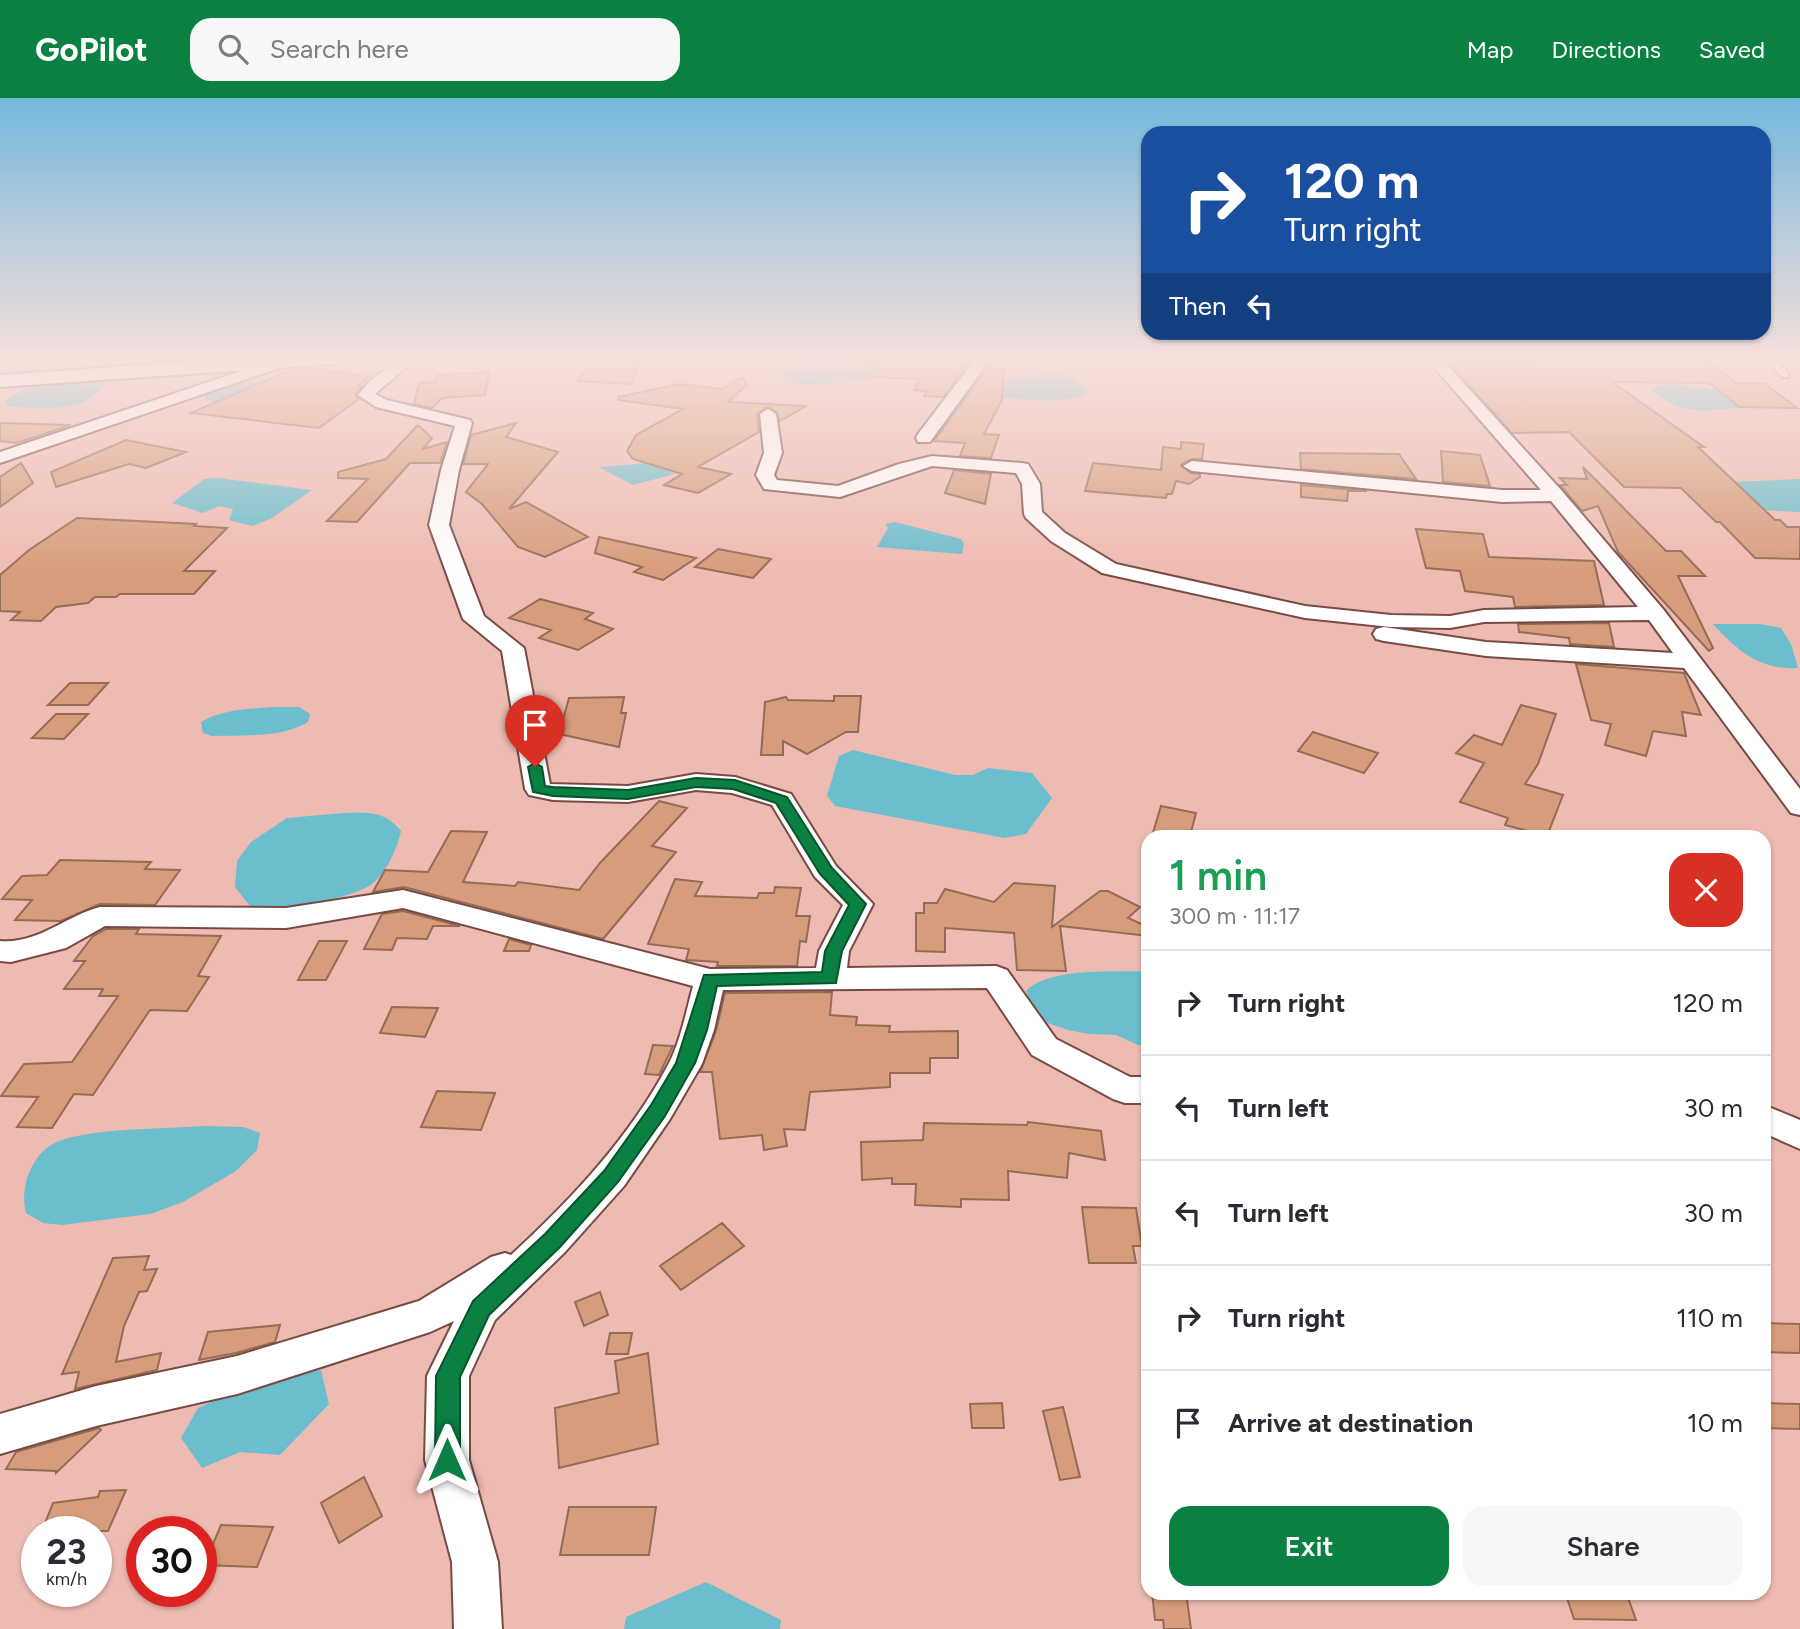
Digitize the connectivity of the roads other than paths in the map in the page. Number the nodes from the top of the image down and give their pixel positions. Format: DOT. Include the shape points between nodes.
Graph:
graph roads {
  1 [pos="84,429"];
  2 [pos="462,429"];
  3 [pos="770,429"];
  4 [pos="930,429"];
  5 [pos="1497,429"];
  6 [pos="924,438"];
  7 [pos="0,458"];
  8 [pos="1192,466"];
  9 [pos="1556,495"];
  10 [pos="1305,612"];
  11 [pos="1655,614"];
  12 [pos="1688,661"];
  13 [pos="1800,807"];
  14 [pos="0,951"];
  15 [pos="830,978"];
  16 [pos="710,980"];
  17 [pos="1141,1090"];
  18 [pos="1771,1121"];
  19 [pos="1800,1135"];
  20 [pos="552,1241"];
  21 [pos="0,1434"];
  22 [pos="478,1629"];
  1 -- 7 [label="street"];
  2 -- 15 [label="street" via="439,525 474,619 513,648 538,789 628,794 696,782 735,785 782,800 825,871 858,904 834,951"];
  3 -- 10 [label="street" via="773,453 765,475 770,485 839,492 932,461 1022,468 1031,484 1033,514 1058,537 1109,569"];
  4 -- 6 [label="street"];
  5 -- 9 [label="street"];
  8 -- 9 [label="street" via="1502,496"];
  9 -- 11 [label="street"];
  10 -- 11 [label="street" via="1450,622 1484,616"];
  10 -- 12 [label="street" via="1401,639"];
  11 -- 12 [label="street"];
  12 -- 13 [label="street"];
  14 -- 16 [label="street" via="55,941 100,916 286,918 403,898"];
  15 -- 16 [label="street"];
  15 -- 17 [label="street" via="996,977 1044,1047 1125,1090"];
  16 -- 20 [label="street" via="685,1063 658,1110 611,1176"];
  18 -- 19 [label="street"];
  20 -- 21 [label="street" via="430,1315 237,1375 96,1406"];
  20 -- 22 [label="street" via="481,1308 448,1376 447,1460 475,1562"];
}
